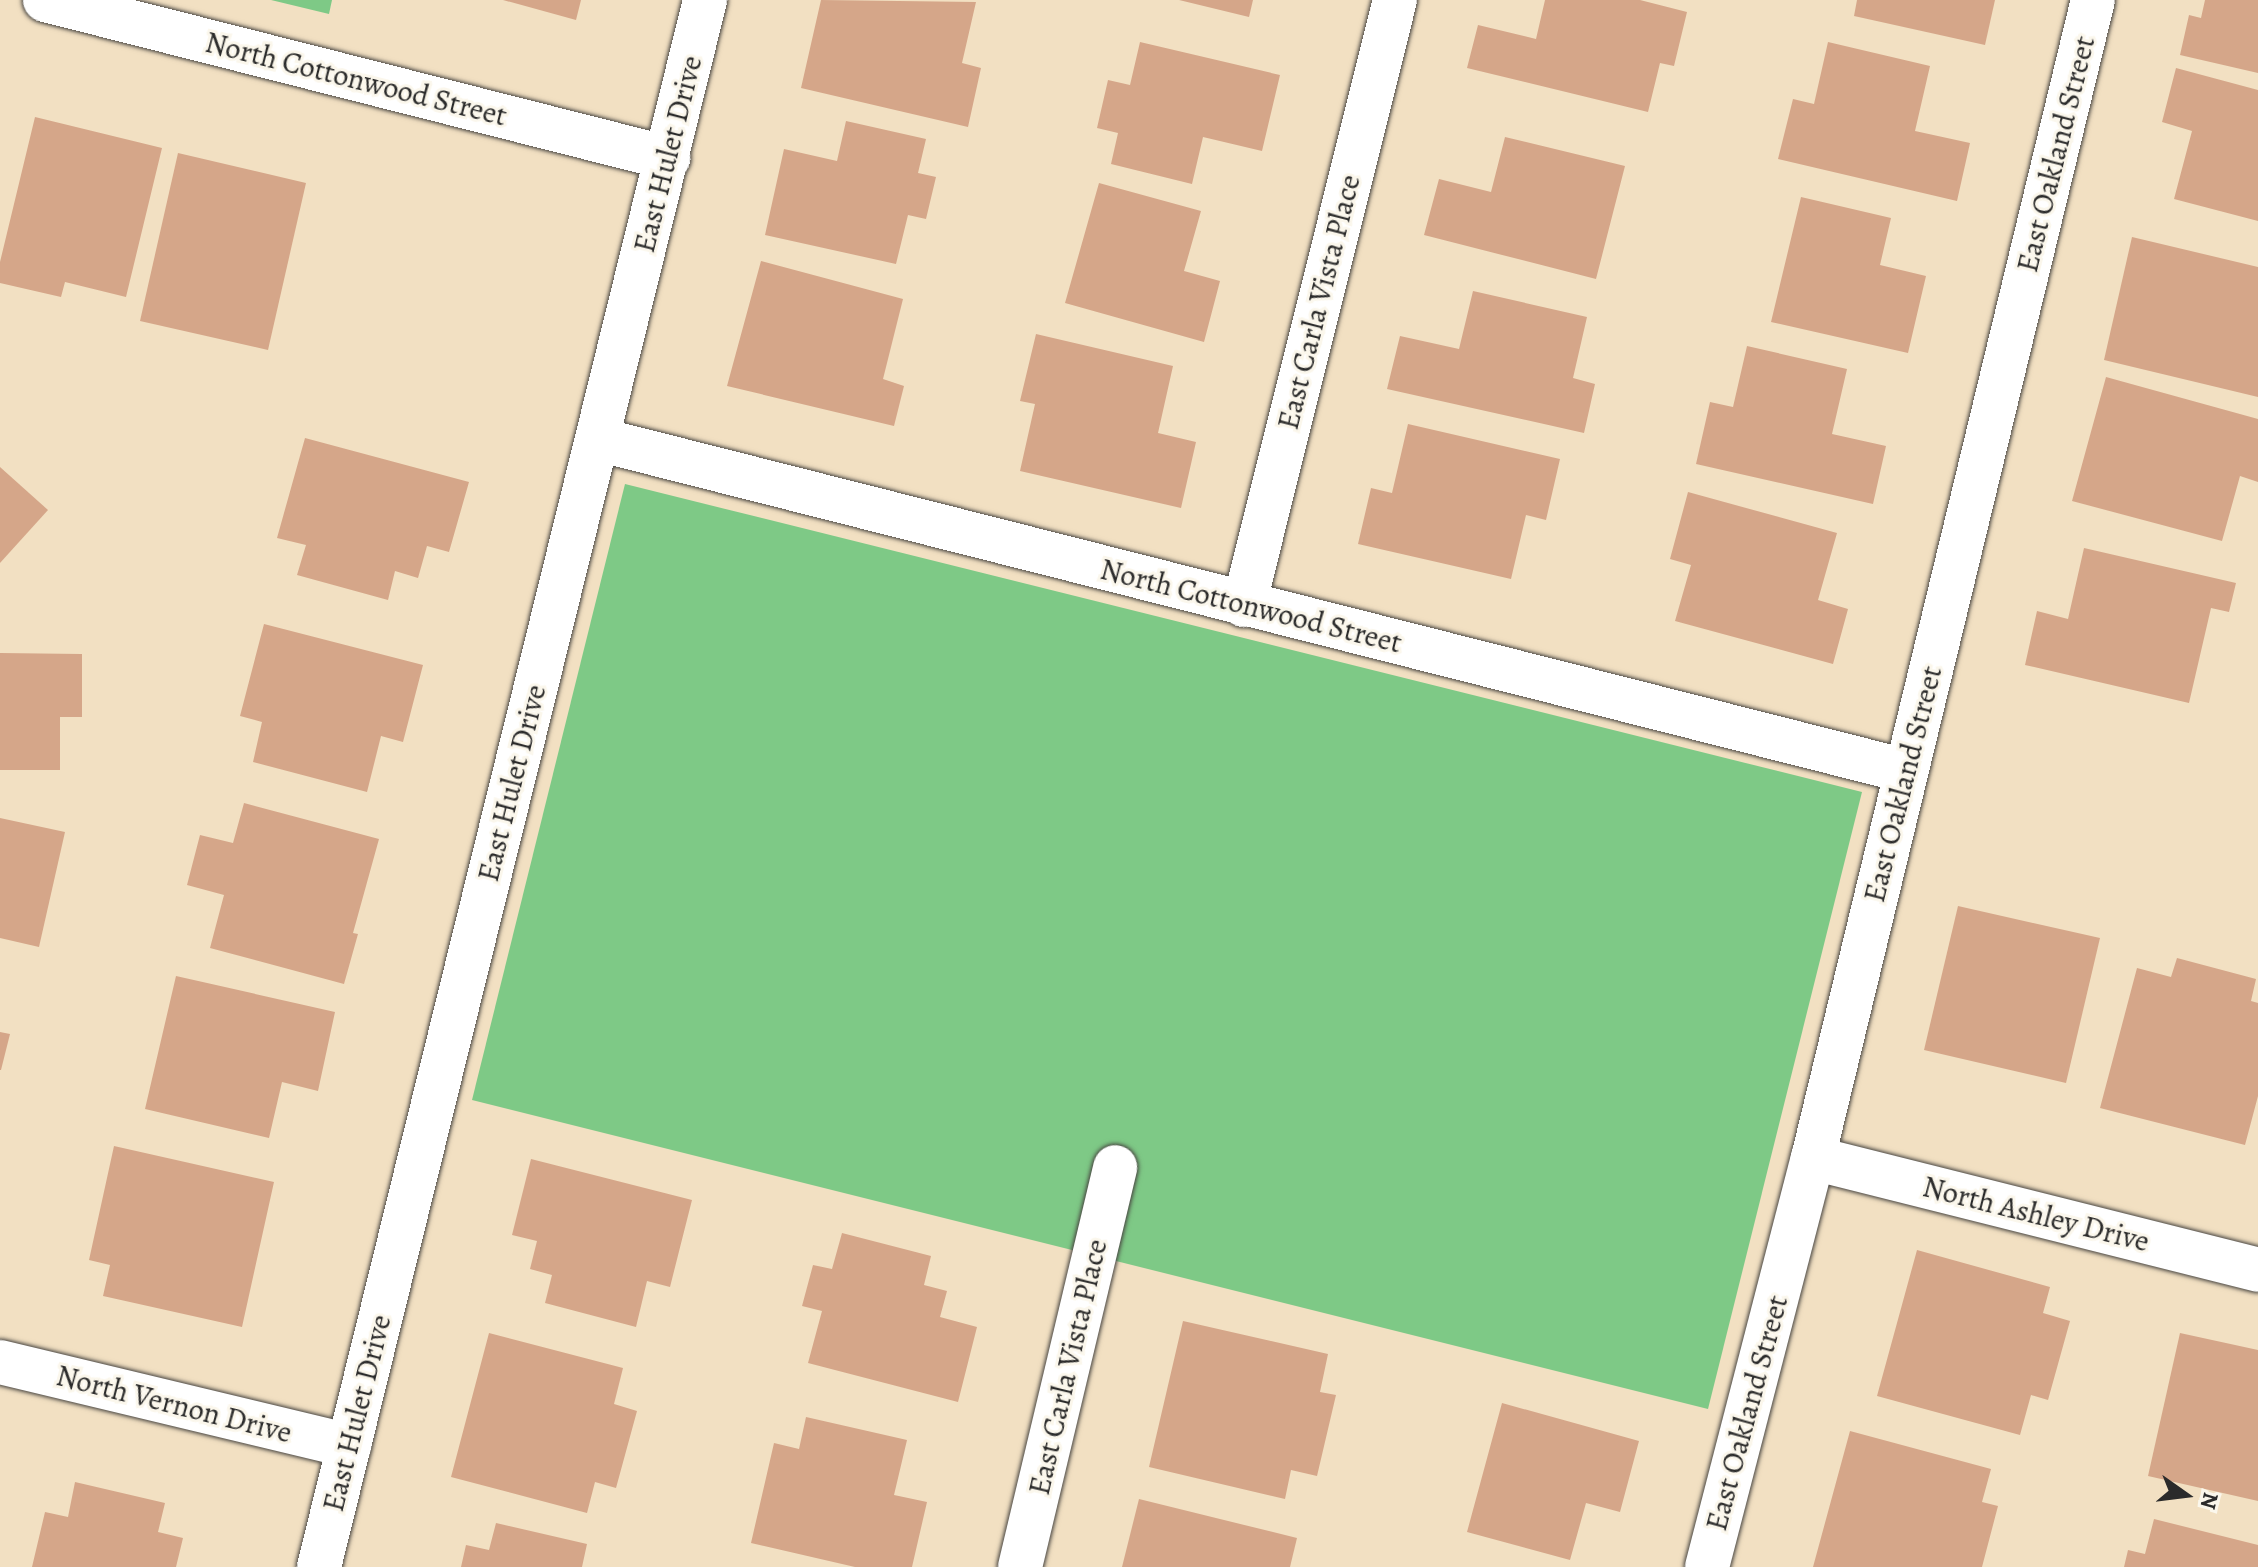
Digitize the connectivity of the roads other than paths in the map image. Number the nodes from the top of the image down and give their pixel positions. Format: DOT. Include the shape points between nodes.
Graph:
graph roads {
  1 [pos="45,0"];
  2 [pos="705,0"];
  3 [pos="1395,0"];
  4 [pos="2093,0"];
  5 [pos="668,158"];
  6 [pos="597,439"];
  7 [pos="1244,605"];
  8 [pos="1906,771"];
  9 [pos="1813,1158"];
  10 [pos="1115,1167"];
  11 [pos="2258,1270"];
  12 [pos="0,1362"];
  13 [pos="349,1446"];
  14 [pos="319,1567"];
  15 [pos="1020,1567"];
  16 [pos="1707,1567"];
  1 -- 5 [label="street, North Cottonwood Street"];
  2 -- 5 [label="street, East Hulet Drive"];
  3 -- 7 [label="street, East Carla Vista Place"];
  4 -- 8 [label="street, East Oakland Street"];
  5 -- 6 [label="street, East Hulet Drive"];
  6 -- 7 [label="street, North Cottonwood Street"];
  6 -- 13 [label="street, East Hulet Drive"];
  7 -- 8 [label="street, North Cottonwood Street"];
  8 -- 9 [label="street, East Oakland Street"];
  9 -- 11 [label="street, North Ashley Drive"];
  9 -- 16 [label="street, East Oakland Street"];
  10 -- 15 [label="street, East Carla Vista Place"];
  12 -- 13 [label="street, North Vernon Drive"];
  13 -- 14 [label="street, East Hulet Drive"];
}
